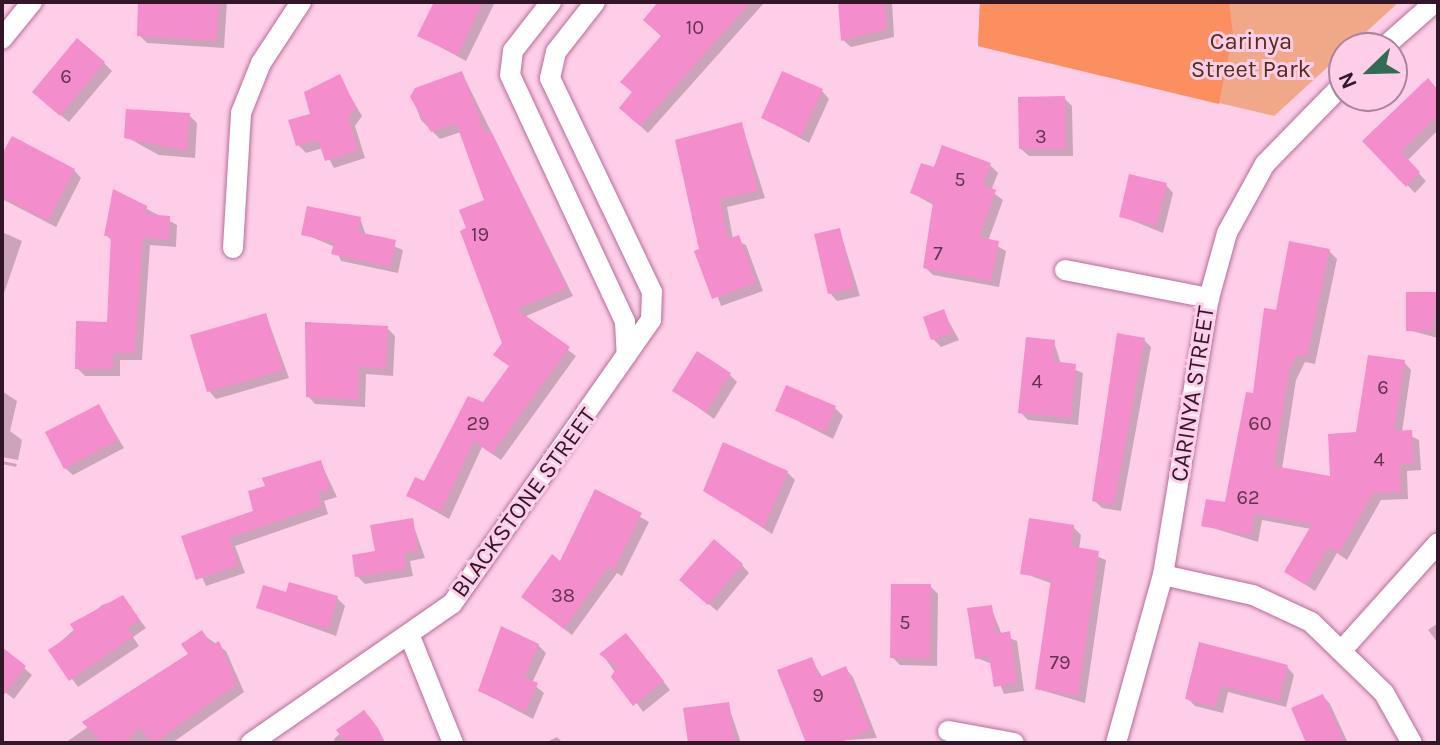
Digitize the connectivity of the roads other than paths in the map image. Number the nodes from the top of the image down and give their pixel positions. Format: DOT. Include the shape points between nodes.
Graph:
graph roads {
  1 [pos="32,2"];
  2 [pos="301,2"];
  3 [pos="551,2"];
  4 [pos="595,2"];
  5 [pos="1435,2"];
  6 [pos="1401,32"];
  7 [pos="2,39"];
  8 [pos="1328,100"];
  9 [pos="233,248"];
  10 [pos="1065,270"];
  11 [pos="1209,298"];
  12 [pos="626,359"];
  13 [pos="1438,543"];
  14 [pos="1163,575"];
  15 [pos="409,634"];
  16 [pos="1343,649"];
  17 [pos="948,731"];
  18 [pos="251,743"];
  19 [pos="453,743"];
  20 [pos="1014,743"];
  21 [pos="1116,743"];
  22 [pos="1412,743"];
  1 -- 7 [label="street"];
  2 -- 9 [label="street" via="256,73 237,128"];
  3 -- 12 [label="street" via="513,51 510,75 625,322"];
  4 -- 12 [label="street, BLACKSTONE STREET" via="556,52 550,74 654,298 651,320"];
  5 -- 6 [label="street"];
  8 -- 11 [label="street, CARINYA STREET" via="1251,184"];
  10 -- 11 [label="street"];
  11 -- 14 [label="street, CARINYA STREET"];
  12 -- 15 [label="street, BLACKSTONE STREET" via="469,586"];
  13 -- 16 [label="street"];
  14 -- 16 [label="street" via="1284,607"];
  14 -- 21 [label="street, CARINYA STREET"];
  15 -- 18 [label="street, BLACKSTONE STREET"];
  15 -- 19 [label="street"];
  16 -- 22 [label="street" via="1384,693"];
  17 -- 20 [label="street"];
}
